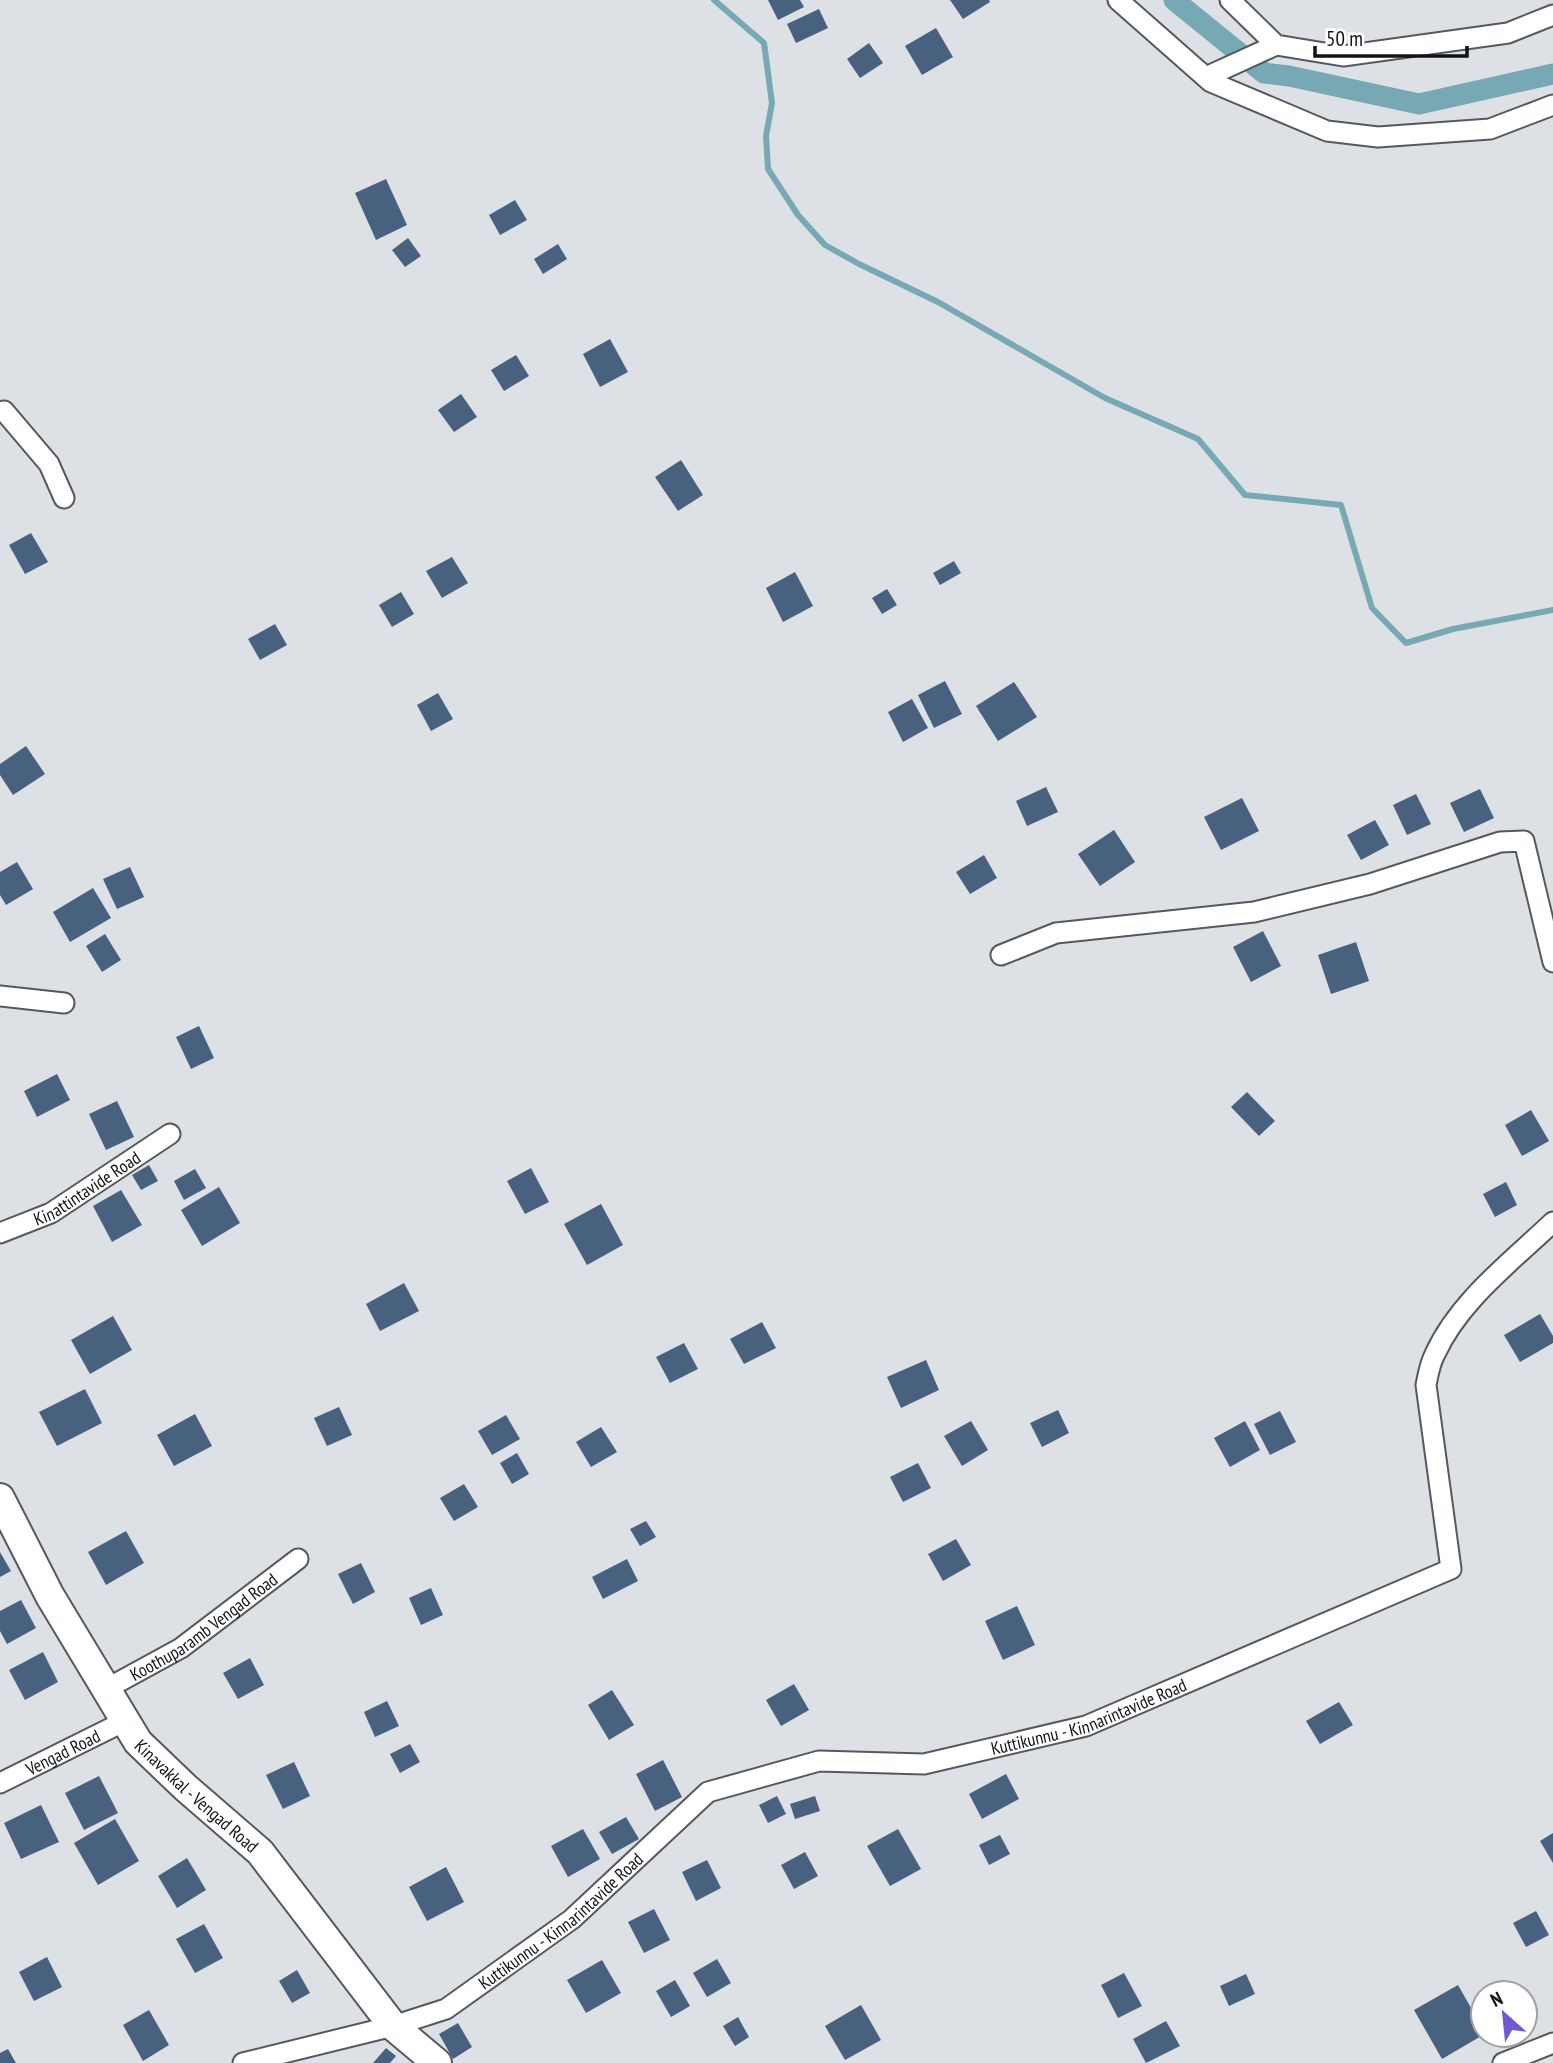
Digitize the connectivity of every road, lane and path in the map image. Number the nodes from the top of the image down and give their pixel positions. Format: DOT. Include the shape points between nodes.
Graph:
graph roads {
  1 [pos="1118,0"];
  2 [pos="1230,0"];
  3 [pos="1553,15"];
  4 [pos="1276,45"];
  5 [pos="1206,77"];
  6 [pos="1553,105"];
  7 [pos="0,412"];
  8 [pos="64,498"];
  9 [pos="1001,955"];
  10 [pos="1553,962"];
  11 [pos="0,996"];
  12 [pos="64,1003"];
  13 [pos="170,1134"];
  14 [pos="1553,1222"];
  15 [pos="0,1233"];
  16 [pos="0,1498"];
  17 [pos="298,1559"];
  18 [pos="106,1689"];
  19 [pos="125,1721"];
  20 [pos="0,1783"];
  21 [pos="393,2026"];
  22 [pos="1553,2043"];
  23 [pos="243,2063"];
  24 [pos="437,2063"];
  25 [pos="1503,2063"];
  1 -- 5 [label="street"];
  2 -- 4 [label="street"];
  3 -- 4 [label="street" via="1508,33 1343,56"];
  4 -- 5 [label="street"];
  5 -- 6 [label="street" via="1326,131 1378,137 1490,129"];
  7 -- 8 [label="street" via="13,420 49,464"];
  9 -- 10 [label="street" via="1056,933 1254,912 1370,884 1500,842 1524,841"];
  11 -- 12 [label="street"];
  13 -- 15 [label="street, Kinattintavide Road" via="51,1213"];
  14 -- 21 [label="street, Kuttikunnu - Kinnarintavide Road" via="1470,1300 1434,1355 1426,1385 1451,1569 1086,1726 924,1764 819,1761 708,1792 572,1919 446,2009"];
  16 -- 18 [label="main road, Kinavakkal - Vengad Road" via="50,1596"];
  17 -- 18 [label="street, Koothuparamb Vengad Road" via="181,1648"];
  18 -- 19 [label="main road, Kinavakkal - Vengad Road"];
  19 -- 20 [label="street, Vengad Road"];
  19 -- 21 [label="main road, Kinavakkal - Vengad Road" via="138,1742 260,1852"];
  21 -- 23 [label="street"];
  21 -- 24 [label="main road, Kinavakkal - Vengad Road"];
  22 -- 25 [label="street"];
}
